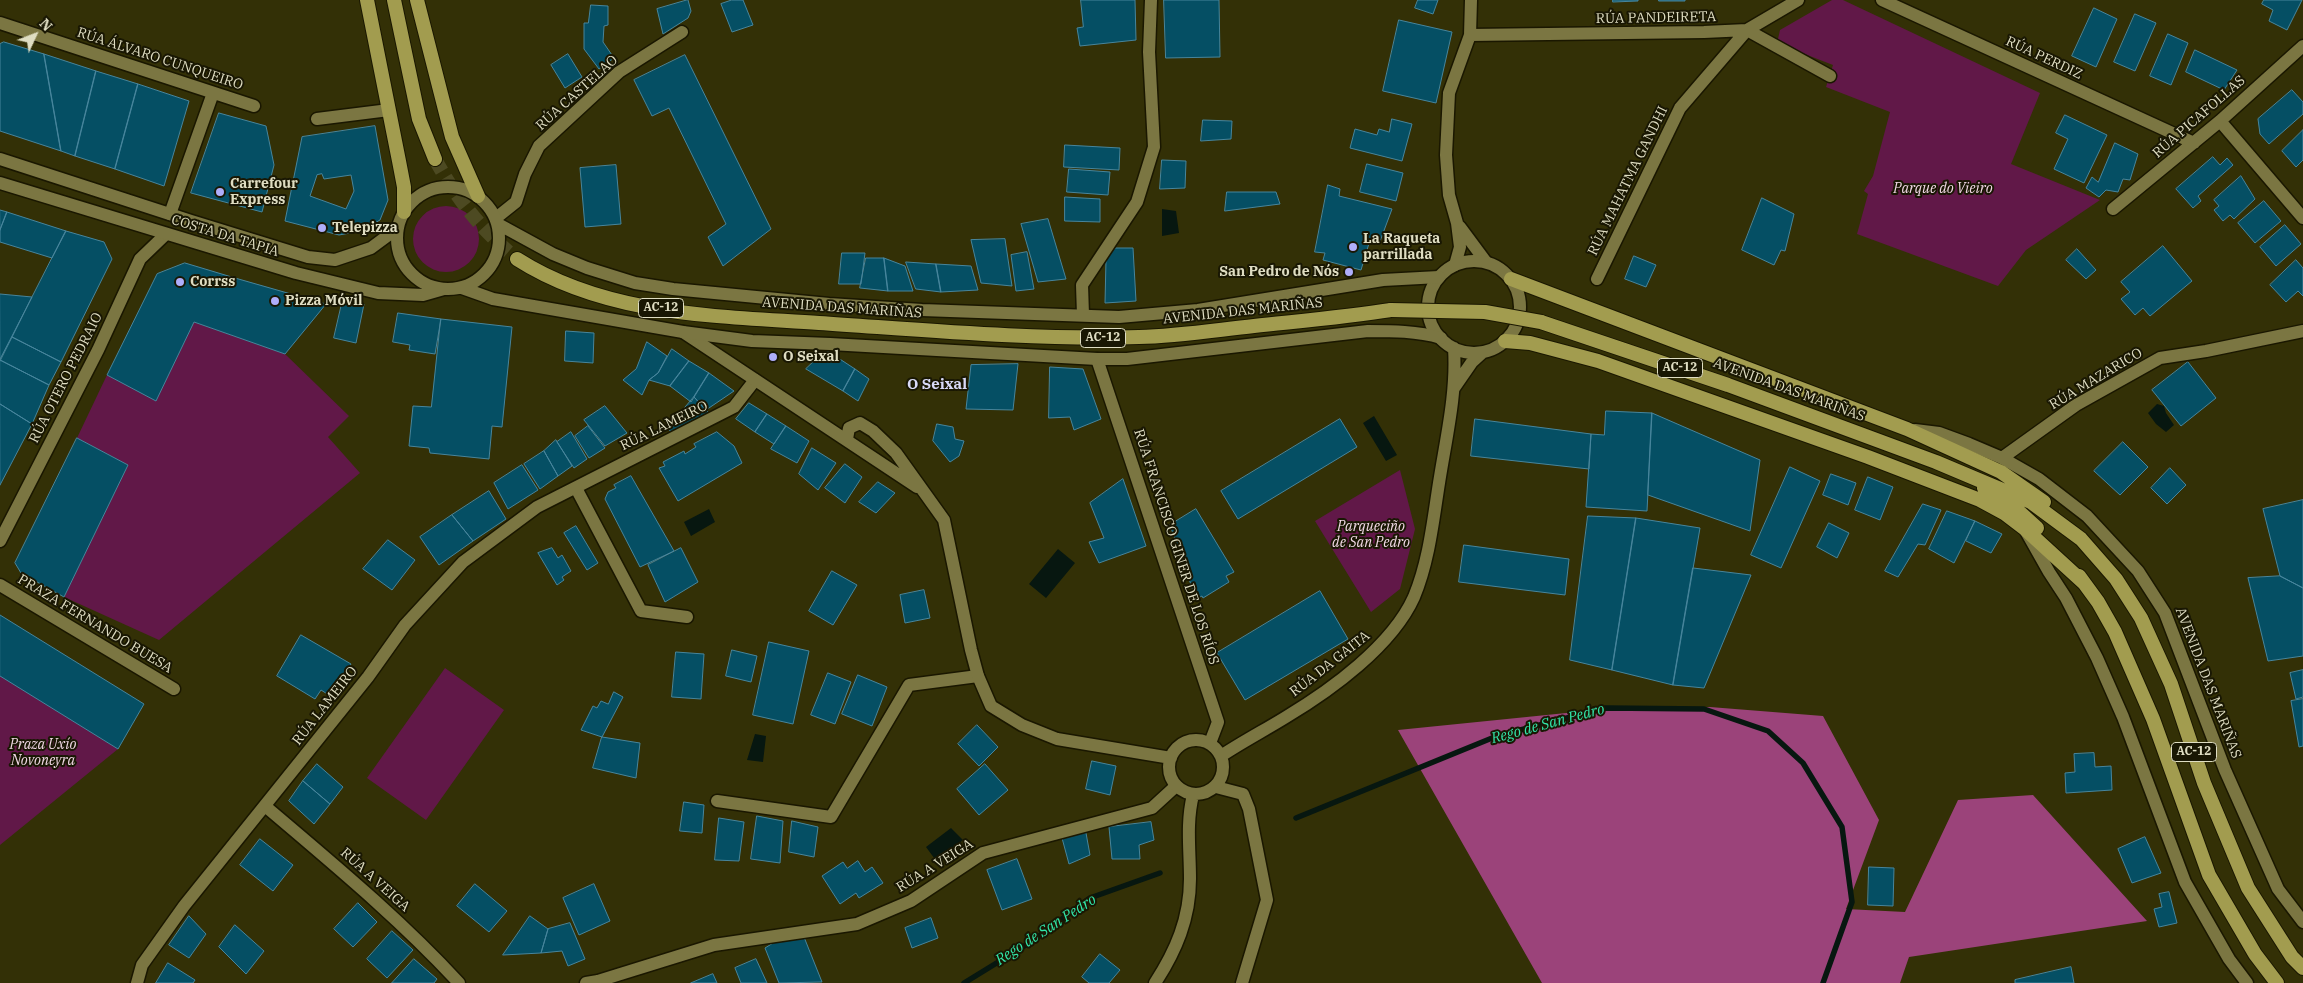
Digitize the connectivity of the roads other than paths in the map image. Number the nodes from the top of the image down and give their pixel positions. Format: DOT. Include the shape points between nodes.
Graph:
graph roads {
  1 [pos="367,0"];
  2 [pos="394,0"];
  3 [pos="417,0"];
  4 [pos="1151,0"];
  5 [pos="1471,0"];
  6 [pos="1798,0"];
  7 [pos="1882,0"];
  8 [pos="0,23"];
  9 [pos="1748,30"];
  10 [pos="682,32"];
  11 [pos="1470,35"];
  12 [pos="2303,46"];
  13 [pos="1830,76"];
  14 [pos="213,92"];
  15 [pos="254,106"];
  16 [pos="389,110"];
  17 [pos="317,119"];
  18 [pos="2220,121"];
  19 [pos="2194,143"];
  20 [pos="0,159"];
  21 [pos="435,159"];
  22 [pos="0,184"];
  23 [pos="478,196"];
  24 [pos="2113,209"];
  25 [pos="404,212"];
  26 [pos="170,214"];
  27 [pos="2303,218"];
  28 [pos="497,221"];
  29 [pos="1457,223"];
  30 [pos="398,228"];
  31 [pos="166,234"];
  32 [pos="517,259"];
  33 [pos="1486,262"];
  34 [pos="1455,265"];
  35 [pos="1439,277"];
  36 [pos="1597,278"];
  37 [pos="1511,279"];
  38 [pos="462,288"];
  39 [pos="444,289"];
  40 [pos="1082,315"];
  41 [pos="2303,331"];
  42 [pos="683,332"];
  43 [pos="1441,338"];
  44 [pos="1505,341"];
  45 [pos="1454,348"];
  46 [pos="1483,352"];
  47 [pos="1097,360"];
  48 [pos="756,380"];
  49 [pos="1454,388"];
  50 [pos="1907,429"];
  51 [pos="846,439"];
  52 [pos="2002,458"];
  53 [pos="1956,470"];
  54 [pos="576,488"];
  55 [pos="928,495"];
  56 [pos="2024,528"];
  57 [pos="2081,540"];
  58 [pos="0,542"];
  59 [pos="2084,583"];
  60 [pos="0,585"];
  61 [pos="687,617"];
  62 [pos="978,676"];
  63 [pos="174,689"];
  64 [pos="1210,743"];
  65 [pos="1221,756"];
  66 [pos="1171,758"];
  67 [pos="1176,786"];
  68 [pos="1216,787"];
  69 [pos="1193,795"];
  70 [pos="717,801"];
  71 [pos="265,806"];
  72 [pos="2303,922"];
  73 [pos="2303,968"];
  74 [pos="137,983"];
  75 [pos="459,983"];
  76 [pos="586,983"];
  77 [pos="1155,983"];
  78 [pos="1242,983"];
  79 [pos="2247,983"];
  80 [pos="2278,983"];
  1 -- 16 [label="highway"];
  2 -- 21 [label="highway" via="419,119"];
  3 -- 23 [label="highway" via="452,137"];
  4 -- 40 [label="street" via="1149,52 1154,147 1138,202 1082,285"];
  5 -- 11 [label="street"];
  6 -- 9 [label="street, RÚA MAHATMA GANDHI"];
  7 -- 19 [label="street, RÚA PERDIZ"];
  8 -- 14 [label="street, RÚA ÁLVARO CUNQUEIRO"];
  9 -- 11 [label="street, RÚA PANDEIRETA"];
  9 -- 13 [label="street"];
  9 -- 36 [label="street, RÚA MAHATMA GANDHI" via="1680,108"];
  10 -- 28 [label="street, RÚA CASTELAO" via="619,72 539,146 516,202"];
  11 -- 29 [label="street" via="1449,93 1446,155 1449,195"];
  12 -- 18 [label="street, RÚA PICAFOLLAS"];
  14 -- 15 [label="street, RÚA ÁLVARO CUNQUEIRO"];
  14 -- 26 [label="street, COSTA DA TAPIA"];
  16 -- 17 [label="street"];
  16 -- 25 [label="highway" via="404,187"];
  18 -- 19 [label="street, RÚA PICAFOLLAS"];
  18 -- 27 [label="street"];
  19 -- 24 [label="street, RÚA PICAFOLLAS"];
  20 -- 26 [label="street, COSTA DA TAPIA"];
  22 -- 31 [label="street, COSTA DA TAPIA"];
  23 -- 25 [label="street" via="463,189 429,190"];
  23 -- 28 [label="street"];
  25 -- 30 [label="street"];
  26 -- 30 [label="street, COSTA DA TAPIA" via="308,257 335,260 371,248"];
  28 -- 38 [label="street" via="500,237 493,263 485,274"];
  28 -- 40 [label="street" via="553,254 587,268 663,288 829,304"];
  29 -- 33 [label="street"];
  29 -- 34 [label="street" via="1460,247"];
  30 -- 39 [label="street" via="400,256 408,269 430,286"];
  31 -- 39 [label="street, COSTA DA TAPIA" via="296,273 378,293 422,296"];
  31 -- 58 [label="street, RÚA OTERO PEDRAIO" via="140,259 98,350"];
  32 -- 53 [label="highway, AVENIDA DAS MARIÑAS / AC-12, bridge" via="543,275 580,290 643,306 738,317 1018,337 1176,335 1392,310 1485,312 1541,322 1728,385"];
  33 -- 34 [label="street" via="1470,261"];
  33 -- 37 [label="street"];
  34 -- 35 [label="street"];
  35 -- 40 [label="street" via="1383,280 1198,310 1119,317"];
  35 -- 43 [label="street" via="1428,301 1431,321"];
  37 -- 44 [label="street" via="1518,291 1519,311 1514,330"];
  37 -- 50 [label="highway"];
  38 -- 39 [label="street"];
  38 -- 42 [label="street" via="493,300"];
  41 -- 52 [label="street, RÚA MAZARICO" via="2160,358 2076,405"];
  42 -- 47 [label="street" via="752,341"];
  42 -- 48 [label="street"];
  43 -- 45 [label="street"];
  43 -- 47 [label="street" via="1368,331"];
  44 -- 46 [label="street"];
  44 -- 56 [label="highway" via="1530,343 1598,361 1868,456 1980,500"];
  45 -- 46 [label="street"];
  45 -- 49 [label="street, RÚA DA GAITA"];
  46 -- 49 [label="street, RÚA DA GAITA"];
  47 -- 64 [label="street, RÚA FRANCISCO GINER DE LOS RÍOS" via="1218,722"];
  48 -- 51 [label="street"];
  48 -- 54 [label="street, RÚA LAMEIRO" via="734,408"];
  49 -- 65 [label="street, RÚA DA GAITA" via="1431,537 1414,597 1402,619 1381,644 1327,689"];
  50 -- 52 [label="street, AVENIDA DAS MARIÑAS" via="1939,433"];
  50 -- 57 [label="highway" via="2001,472 2049,506"];
  51 -- 55 [label="street"];
  51 -- 55 [label="street" via="849,428 860,423 873,431 896,453"];
  52 -- 72 [label="street, AVENIDA DAS MARIÑAS" via="2039,479 2087,516 2138,570 2165,612 2225,770 2278,889"];
  53 -- 57 [label="highway, AVENIDA DAS MARIÑAS / AC-12" via="2031,502"];
  53 -- 59 [label="highway, AVENIDA DAS MARIÑAS / AC-12" via="2016,509 2056,548"];
  54 -- 61 [label="street" via="641,611"];
  54 -- 71 [label="street, RÚA LAMEIRO" via="537,507 463,562 405,624"];
  55 -- 62 [label="street" via="944,520"];
  56 -- 59 [label="highway"];
  56 -- 79 [label="street" via="2066,598 2124,716 2186,882 2229,959"];
  57 -- 73 [label="highway, AVENIDA DAS MARIÑAS / AC-12" via="2116,579 2141,618 2171,684 2204,783 2248,888 2292,957"];
  59 -- 80 [label="highway, AVENIDA DAS MARIÑAS / AC-12" via="2115,632 2142,693 2209,875 2255,954"];
  60 -- 63 [label="street, PRAZA FERNANDO BUESA"];
  62 -- 66 [label="street" via="991,706 1022,725 1057,739"];
  62 -- 70 [label="street" via="909,685 831,817"];
  64 -- 65 [label="street"];
  64 -- 66 [label="street" via="1192,740 1183,743"];
  65 -- 68 [label="street" via="1223,772"];
  66 -- 67 [label="street" via="1170,773"];
  67 -- 69 [label="street"];
  67 -- 76 [label="street, RÚA A VEIGA" via="1152,808 983,853 911,901 857,924 714,945"];
  68 -- 69 [label="street"];
  68 -- 78 [label="street" via="1243,794 1249,808 1267,900"];
  69 -- 77 [label="street" via="1189,811 1190,880 1185,922 1170,961"];
  71 -- 74 [label="street, RÚA LAMEIRO" via="174,920 142,965"];
  71 -- 75 [label="street, RÚA A VEIGA" via="364,888"];
}
